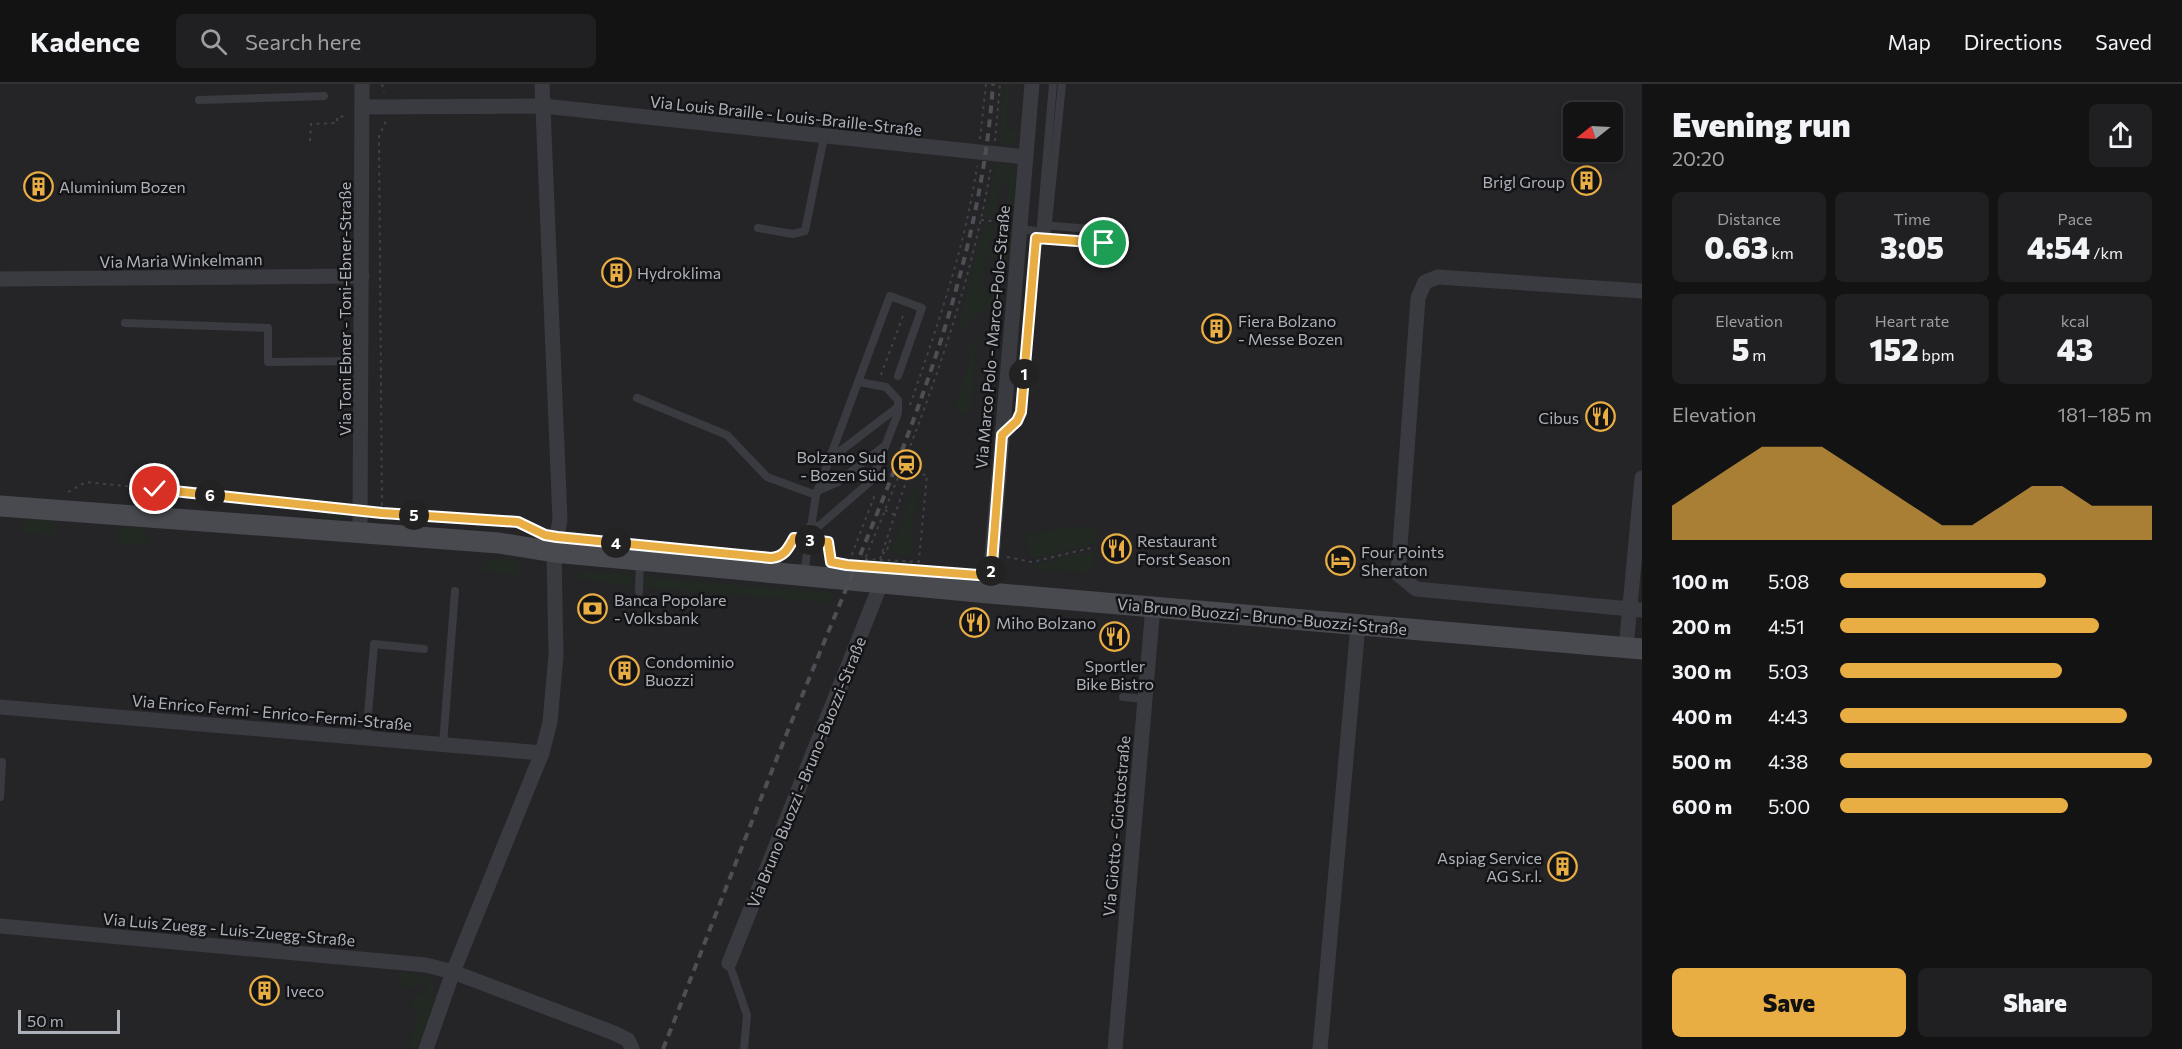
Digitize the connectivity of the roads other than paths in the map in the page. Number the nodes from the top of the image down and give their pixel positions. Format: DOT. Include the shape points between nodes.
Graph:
graph roads {
  1 [pos="362,84"];
  2 [pos="542,84"];
  3 [pos="1032,84"];
  4 [pos="1053,84"];
  5 [pos="1062,84"];
  6 [pos="324,96"];
  7 [pos="199,100"];
  8 [pos="543,106"];
  9 [pos="362,107"];
  10 [pos="824,137"];
  11 [pos="1026,157"];
  12 [pos="758,228"];
  13 [pos="1018,230"];
  14 [pos="362,276"];
  15 [pos="0,279"];
  16 [pos="1642,291"];
  17 [pos="125,323"];
  18 [pos="362,361"];
  19 [pos="898,376"];
  20 [pos="859,382"];
  21 [pos="637,398"];
  22 [pos="898,407"];
  23 [pos="1002,435"];
  24 [pos="885,446"];
  25 [pos="829,460"];
  26 [pos="1642,478"];
  27 [pos="817,493"];
  28 [pos="0,506"];
  29 [pos="810,526"];
  30 [pos="360,534"];
  31 [pos="556,544"];
  32 [pos="1639,549"];
  33 [pos="641,560"];
  34 [pos="878,574"];
  35 [pos="803,575"];
  36 [pos="454,591"];
  37 [pos="639,592"];
  38 [pos="989,593"];
  39 [pos="1153,606"];
  40 [pos="1636,610"];
  41 [pos="1358,625"];
  42 [pos="424,649"];
  43 [pos="1634,649"];
  44 [pos="1123,697"];
  45 [pos="1145,699"];
  46 [pos="0,707"];
  47 [pos="366,738"];
  48 [pos="443,744"];
  49 [pos="542,753"];
  50 [pos="0,762"];
  51 [pos="0,797"];
  52 [pos="0,926"];
  53 [pos="729,963"];
  54 [pos="453,972"];
  55 [pos="426,1049"];
  56 [pos="632,1049"];
  57 [pos="744,1049"];
  58 [pos="1114,1049"];
  59 [pos="1320,1049"];
  1 -- 9 [label="street, Via Toni Ebner - Toni-Ebner-Straße"];
  2 -- 8 [label="street"];
  3 -- 11 [label="street, Via Marco Polo - Marco-Polo-Straße"];
  4 -- 23 [label="lane, bridge" via="1041,225 1106,230 1117,239 1104,243 1036,238 1021,412"];
  5 -- 13 [label="lane" via="1047,232"];
  6 -- 7 [label="lane"];
  8 -- 9 [label="street, Via Louis Braille - Louis-Braille-Straße"];
  8 -- 10 [label="street, Via Louis Braille - Louis-Braille-Straße"];
  8 -- 31 [label="street" via="560,520"];
  9 -- 14 [label="street, Via Toni Ebner - Toni-Ebner-Straße"];
  10 -- 11 [label="street, Via Louis Braille - Louis-Braille-Straße"];
  10 -- 12 [label="lane" via="805,231 793,234"];
  11 -- 13 [label="street, Via Marco Polo - Marco-Polo-Straße"];
  13 -- 23 [label="street, Via Marco Polo - Marco-Polo-Straße"];
  14 -- 15 [label="street, Via Maria Winkelmann"];
  14 -- 18 [label="street, Via Toni Ebner - Toni-Ebner-Straße"];
  16 -- 40 [label="street" via="1438,277 1425,282 1418,297 1398,574 1416,589"];
  17 -- 18 [label="lane" via="268,327 268,362"];
  18 -- 30 [label="street, Via Toni Ebner - Toni-Ebner-Straße"];
  19 -- 20 [label="lane" via="922,308 890,297"];
  20 -- 22 [label="lane" via="886,387 898,400"];
  20 -- 25 [label="lane"];
  21 -- 27 [label="lane" via="727,435 767,477"];
  22 -- 24 [label="lane"];
  22 -- 25 [label="lane"];
  23 -- 38 [label="street, Via Marco Polo - Marco-Polo-Straße"];
  24 -- 27 [label="lane"];
  24 -- 29 [label="lane" via="872,480 819,526"];
  25 -- 27 [label="lane"];
  26 -- 32 [label="street"];
  27 -- 29 [label="lane"];
  28 -- 30 [label="main road, Via Bruno Buozzi - Bruno-Buozzi-Straße"];
  29 -- 35 [label="lane"];
  30 -- 31 [label="main road, Via Bruno Buozzi - Bruno-Buozzi-Straße"];
  31 -- 33 [label="main road, Via Bruno Buozzi - Bruno-Buozzi-Straße"];
  31 -- 49 [label="street" via="556,655 550,722"];
  32 -- 40 [label="street"];
  33 -- 35 [label="main road, Via Bruno Buozzi - Bruno-Buozzi-Straße"];
  33 -- 37 [label="lane"];
  34 -- 35 [label="main road, Via Bruno Buozzi - Bruno-Buozzi-Straße"];
  34 -- 38 [label="main road, Via Bruno Buozzi - Bruno-Buozzi-Straße" via="921,576"];
  34 -- 53 [label="street, Via Bruno Buozzi - Bruno-Buozzi-Straße"];
  36 -- 48 [label="lane"];
  38 -- 39 [label="main road, Via Bruno Buozzi - Bruno-Buozzi-Straße"];
  39 -- 41 [label="main road, Via Bruno Buozzi - Bruno-Buozzi-Straße"];
  39 -- 45 [label="street, Via Giotto - Giottostraße"];
  40 -- 43 [label="street"];
  41 -- 43 [label="main road, Via Bruno Buozzi - Bruno-Buozzi-Straße"];
  41 -- 59 [label="street"];
  42 -- 47 [label="lane" via="374,645"];
  44 -- 45 [label="lane"];
  45 -- 58 [label="street, Via Giotto - Giottostraße"];
  46 -- 47 [label="street, Via Enrico Fermi - Enrico-Fermi-Straße"];
  47 -- 48 [label="street, Via Enrico Fermi - Enrico-Fermi-Straße"];
  48 -- 49 [label="street, Via Enrico Fermi - Enrico-Fermi-Straße"];
  49 -- 54 [label="street"];
  50 -- 51 [label="lane"];
  52 -- 54 [label="street, Via Luis Zuegg - Luis-Zuegg-Straße" via="426,966"];
  53 -- 57 [label="lane" via="747,1015"];
  54 -- 55 [label="street"];
  54 -- 56 [label="street, Via Luis Zuegg - Luis-Zuegg-Straße" via="614,1033 627,1040"];
}
